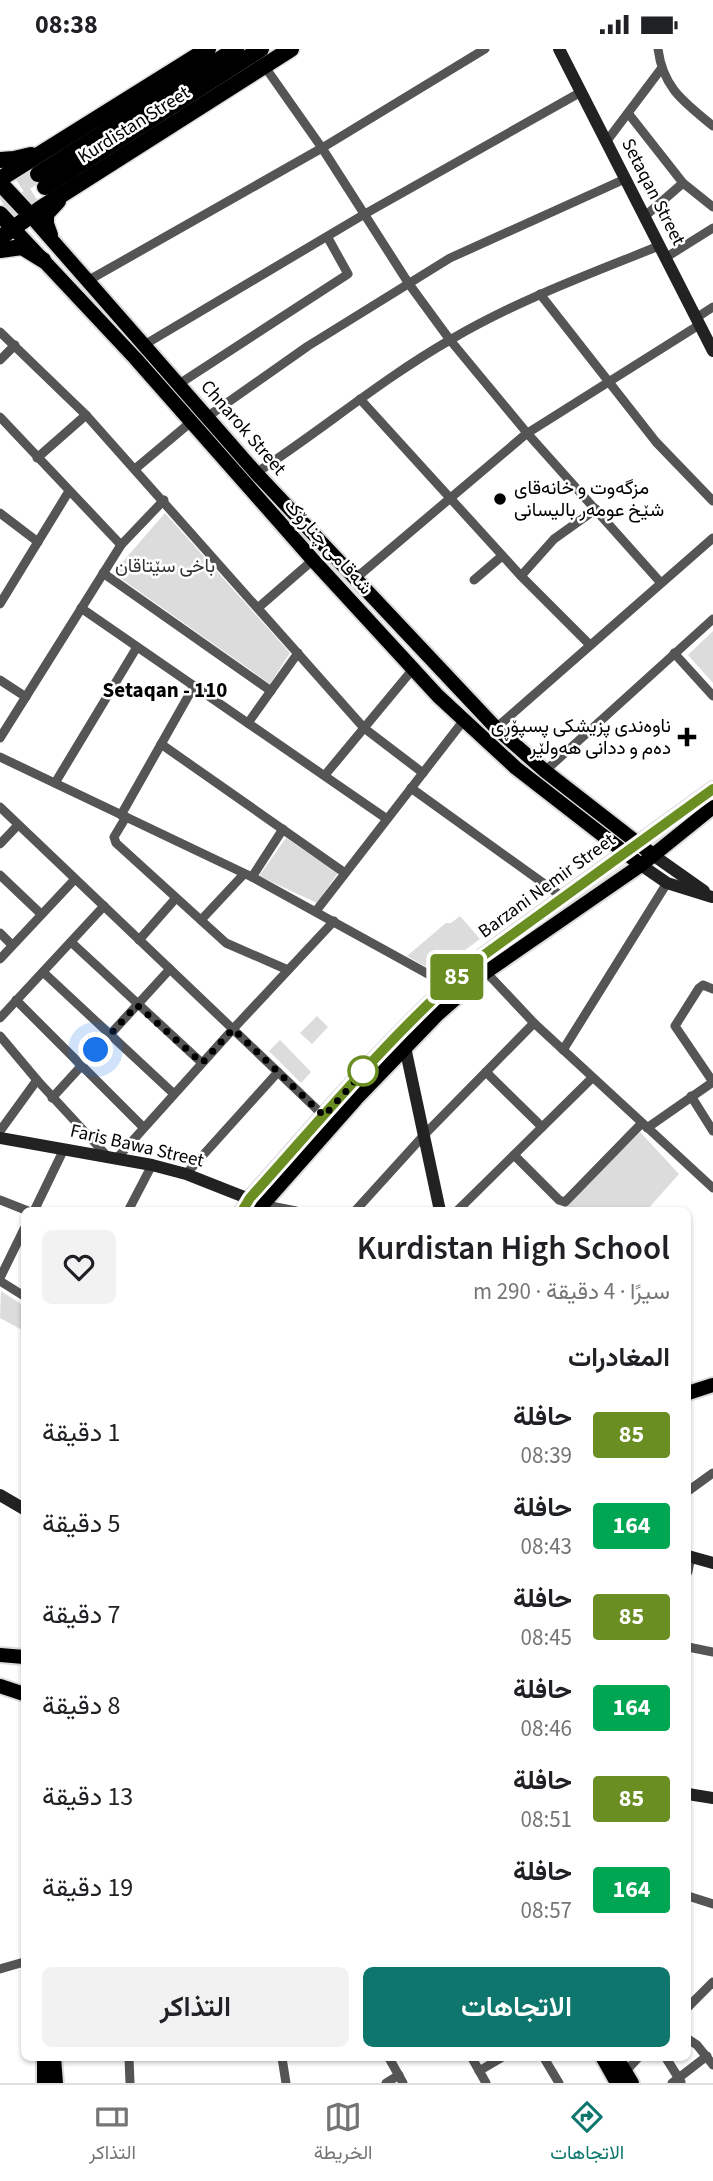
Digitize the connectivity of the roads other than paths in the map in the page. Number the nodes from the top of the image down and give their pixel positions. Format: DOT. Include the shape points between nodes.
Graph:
graph roads {
  1 [pos="208,49"];
  2 [pos="236,49"];
  3 [pos="261,49"];
  4 [pos="291,49"];
  5 [pos="485,49"];
  6 [pos="559,49"];
  7 [pos="658,49"];
  8 [pos="265,67"];
  9 [pos="660,69"];
  10 [pos="581,92"];
  11 [pos="628,113"];
  12 [pos="713,126"];
  13 [pos="606,142"];
  14 [pos="322,148"];
  15 [pos="46,150"];
  16 [pos="0,160"];
  17 [pos="625,179"];
  18 [pos="0,181"];
  19 [pos="684,183"];
  20 [pos="50,189"];
  21 [pos="713,207"];
  22 [pos="0,214"];
  23 [pos="30,215"];
  24 [pos="363,215"];
  25 [pos="644,217"];
  26 [pos="713,228"];
  27 [pos="7,233"];
  28 [pos="50,235"];
  29 [pos="328,238"];
  30 [pos="0,250"];
  31 [pos="662,252"];
  32 [pos="43,260"];
  33 [pos="89,280"];
  34 [pos="409,284"];
  35 [pos="540,294"];
  36 [pos="713,307"];
  37 [pos="698,322"];
  38 [pos="0,332"];
  39 [pos="450,339"];
  40 [pos="15,345"];
  41 [pos="144,345"];
  42 [pos="713,351"];
  43 [pos="0,360"];
  44 [pos="607,382"];
  45 [pos="179,384"];
  46 [pos="360,399"];
  47 [pos="86,415"];
  48 [pos="0,417"];
  49 [pos="207,417"];
  50 [pos="191,422"];
  51 [pos="527,433"];
  52 [pos="37,457"];
  53 [pos="135,470"];
  54 [pos="256,473"];
  55 [pos="69,491"];
  56 [pos="449,499"];
  57 [pos="164,500"];
  58 [pos="713,501"];
  59 [pos="596,509"];
  60 [pos="0,513"];
  61 [pos="713,538"];
  62 [pos="38,542"];
  63 [pos="121,545"];
  64 [pos="502,557"];
  65 [pos="313,560"];
  66 [pos="103,573"];
  67 [pos="521,576"];
  68 [pos="356,578"];
  69 [pos="474,580"];
  70 [pos="661,583"];
  71 [pos="1,601"];
  72 [pos="259,607"];
  73 [pos="81,608"];
  74 [pos="713,619"];
  75 [pos="590,645"];
  76 [pos="137,647"];
  77 [pos="298,653"];
  78 [pos="674,653"];
  79 [pos="413,669"];
  80 [pos="0,680"];
  81 [pos="194,686"];
  82 [pos="271,691"];
  83 [pos="712,693"];
  84 [pos="26,697"];
  85 [pos="464,720"];
  86 [pos="248,723"];
  87 [pos="364,728"];
  88 [pos="496,728"];
  89 [pos="0,738"];
  90 [pos="161,744"];
  91 [pos="0,757"];
  92 [pos="545,771"];
  93 [pos="423,773"];
  94 [pos="324,775"];
  95 [pos="55,783"];
  96 [pos="411,788"];
  97 [pos="713,789"];
  98 [pos="0,807"];
  99 [pos="713,807"];
  100 [pos="123,816"];
  101 [pos="387,819"];
  102 [pos="18,825"];
  103 [pos="283,829"];
  104 [pos="0,844"];
  105 [pos="632,849"];
  106 [pos="653,855"];
  107 [pos="640,865"];
  108 [pos="345,873"];
  109 [pos="0,875"];
  110 [pos="248,876"];
  111 [pos="75,879"];
  112 [pos="667,883"];
  113 [pos="712,897"];
  114 [pos="176,898"];
  115 [pos="564,898"];
  116 [pos="104,907"];
  117 [pos="316,911"];
  118 [pos="41,914"];
  119 [pos="201,920"];
  120 [pos="334,921"];
  121 [pos="0,933"];
  122 [pos="139,940"];
  123 [pos="71,942"];
  124 [pos="12,945"];
  125 [pos="0,959"];
  126 [pos="170,969"];
  127 [pos="288,970"];
  128 [pos="43,972"];
  129 [pos="486,972"];
  130 [pos="448,985"];
  131 [pos="713,989"];
  132 [pos="16,1000"];
  133 [pos="137,1005"];
  134 [pos="0,1018"];
  135 [pos="534,1023"];
  136 [pos="233,1029"];
  137 [pos="110,1034"];
  138 [pos="0,1036"];
  139 [pos="405,1047"];
  140 [pos="563,1050"];
  141 [pos="202,1063"];
  142 [pos="82,1066"];
  143 [pos="278,1072"];
  144 [pos="486,1072"];
  145 [pos="592,1078"];
  146 [pos="37,1080"];
  147 [pos="713,1082"];
  148 [pos="174,1094"];
  149 [pos="691,1096"];
  150 [pos="52,1098"];
  151 [pos="324,1116"];
  152 [pos="645,1125"];
  153 [pos="143,1127"];
  154 [pos="542,1127"];
  155 [pos="713,1131"];
  156 [pos="0,1132"];
  157 [pos="424,1135"];
  158 [pos="0,1138"];
  159 [pos="64,1149"];
  160 [pos="514,1154"];
  161 [pos="113,1157"];
  162 [pos="152,1165"];
  163 [pos="186,1174"];
  164 [pos="713,1188"];
  165 [pos="0,1200"];
  166 [pos="253,1206"];
  167 [pos="36,1207"];
  168 [pos="130,1207"];
  169 [pos="359,1207"];
  170 [pos="439,1207"];
  171 [pos="461,1207"];
  172 [pos="21,1208"];
  173 [pos="21,1235"];
  174 [pos="0,1280"];
  175 [pos="21,1294"];
  176 [pos="713,1385"];
  177 [pos="691,1391"];
  178 [pos="713,1473"];
  179 [pos="691,1489"];
  180 [pos="0,1495"];
  181 [pos="21,1507"];
  182 [pos="691,1557"];
  183 [pos="713,1563"];
  184 [pos="691,1648"];
  185 [pos="713,1652"];
  186 [pos="21,1684"];
  187 [pos="0,1685"];
  188 [pos="21,1693"];
  189 [pos="691,1794"];
  190 [pos="713,1798"];
  191 [pos="691,1897"];
  192 [pos="713,1904"];
  193 [pos="21,1963"];
  194 [pos="13,1966"];
  195 [pos="0,1969"];
  196 [pos="21,1971"];
  197 [pos="713,1982"];
  198 [pos="691,2004"];
  199 [pos="691,2041"];
  200 [pos="710,2060"];
  201 [pos="44,2061"];
  202 [pos="54,2061"];
  203 [pos="129,2061"];
  204 [pos="282,2061"];
  205 [pos="391,2061"];
  206 [pos="474,2061"];
  207 [pos="496,2061"];
  208 [pos="546,2061"];
  209 [pos="606,2061"];
  210 [pos="618,2061"];
  211 [pos="636,2061"];
  212 [pos="668,2061"];
  213 [pos="479,2071"];
  214 [pos="401,2079"];
  215 [pos="625,2079"];
  216 [pos="678,2081"];
  217 [pos="44,2083"];
  218 [pos="56,2083"];
  219 [pos="131,2083"];
  220 [pos="286,2083"];
  221 [pos="386,2083"];
  222 [pos="486,2083"];
  223 [pos="559,2083"];
  1 -- 15 [label="highway, Kurdistan Street"];
  2 -- 20 [label="highway, Kurdistan Street"];
  3 -- 20 [label="highway, Kurdistan Street"];
  4 -- 8 [label="highway, Kurdistan Street"];
  5 -- 14 [label="street"];
  6 -- 10 [label="main road, Setaqan Street"];
  7 -- 9 [label="street"];
  8 -- 14 [label="street"];
  8 -- 20 [label="highway, Kurdistan Street"];
  9 -- 11 [label="street"];
  9 -- 12 [label="street" via="684,103"];
  10 -- 13 [label="main road, Setaqan Street"];
  10 -- 24 [label="street"];
  11 -- 13 [label="street"];
  11 -- 19 [label="street"];
  13 -- 17 [label="main road, Setaqan Street"];
  14 -- 24 [label="street"];
  14 -- 33 [label="street"];
  15 -- 16 [label="highway"];
  15 -- 18 [label="highway, Kurdistan Street"];
  15 -- 20 [label="highway" via="30,163 27,175 34,190"];
  17 -- 25 [label="main road, Setaqan Street"];
  17 -- 34 [label="street" via="450,258"];
  18 -- 23 [label="highway"];
  19 -- 21 [label="street"];
  19 -- 25 [label="street"];
  20 -- 23 [label="highway, Kurdistan Street"];
  20 -- 28 [label="highway" via="46,224"];
  22 -- 27 [label="highway"];
  23 -- 27 [label="highway, Kurdistan Street"];
  23 -- 28 [label="main road, Chnarok Street"];
  24 -- 29 [label="street"];
  24 -- 34 [label="street"];
  25 -- 31 [label="main road, Setaqan Street"];
  26 -- 31 [label="street"];
  27 -- 32 [label="main road, شەقامی چنارۆک"];
  28 -- 33 [label="main road, Chnarok Street"];
  29 -- 41 [label="street"];
  29 -- 45 [label="street" via="348,274"];
  30 -- 32 [label="highway" via="23,247"];
  31 -- 35 [label="street"];
  31 -- 37 [label="main road, Setaqan Street"];
  32 -- 50 [label="main road, شەقامی چنارۆک"];
  33 -- 41 [label="main road, Chnarok Street"];
  34 -- 39 [label="street"];
  34 -- 49 [label="street" via="308,346"];
  35 -- 39 [label="street"];
  35 -- 44 [label="street"];
  36 -- 37 [label="street"];
  37 -- 42 [label="main road, Setaqan Street"];
  37 -- 44 [label="street"];
  38 -- 40 [label="street"];
  39 -- 46 [label="street"];
  39 -- 51 [label="street"];
  40 -- 43 [label="street"];
  40 -- 47 [label="street"];
  41 -- 45 [label="main road, Chnarok Street"];
  44 -- 51 [label="street"];
  44 -- 58 [label="street"];
  45 -- 49 [label="main road, Chnarok Street"];
  46 -- 54 [label="street"];
  46 -- 56 [label="street"];
  47 -- 52 [label="street"];
  47 -- 53 [label="street"];
  48 -- 52 [label="street"];
  49 -- 54 [label="main road, Chnarok Street"];
  50 -- 53 [label="street"];
  50 -- 65 [label="main road, شەقامی چنارۆک"];
  51 -- 56 [label="street"];
  51 -- 59 [label="street"];
  52 -- 55 [label="street"];
  53 -- 57 [label="street"];
  54 -- 68 [label="main road, Chnarok Street"];
  55 -- 62 [label="street"];
  55 -- 63 [label="street"];
  56 -- 64 [label="street"];
  56 -- 68 [label="street"];
  57 -- 63 [label="street"];
  57 -- 72 [label="street"];
  59 -- 67 [label="street" via="554,539"];
  59 -- 70 [label="street"];
  60 -- 62 [label="street"];
  61 -- 70 [label="street"];
  62 -- 71 [label="street"];
  63 -- 66 [label="street"];
  64 -- 67 [label="street"];
  64 -- 69 [label="street"];
  65 -- 72 [label="street"];
  65 -- 79 [label="main road, شەقامی چنارۆک"];
  66 -- 73 [label="street"];
  66 -- 82 [label="street"];
  67 -- 75 [label="street"];
  68 -- 88 [label="main road, Chnarok Street"];
  70 -- 75 [label="street"];
  72 -- 77 [label="street"];
  73 -- 76 [label="street"];
  73 -- 84 [label="street"];
  74 -- 78 [label="street"];
  75 -- 88 [label="street"];
  76 -- 81 [label="street"];
  76 -- 95 [label="street"];
  77 -- 82 [label="street"];
  77 -- 87 [label="street"];
  78 -- 83 [label="street"];
  78 -- 92 [label="street"];
  79 -- 85 [label="main road, شەقامی چنارۆک"];
  79 -- 87 [label="street"];
  80 -- 84 [label="street"];
  81 -- 86 [label="street"];
  81 -- 90 [label="street"];
  82 -- 86 [label="street"];
  84 -- 89 [label="street"];
  85 -- 93 [label="street"];
  85 -- 105 [label="main road, شەقامی چنارۆک" via="516,768"];
  86 -- 94 [label="street"];
  87 -- 93 [label="street"];
  87 -- 94 [label="street"];
  88 -- 92 [label="main road, Chnarok Street"];
  90 -- 100 [label="street"];
  90 -- 103 [label="street"];
  91 -- 95 [label="street"];
  92 -- 105 [label="main road, Chnarok Street"];
  93 -- 96 [label="street"];
  94 -- 101 [label="street"];
  95 -- 100 [label="street"];
  96 -- 101 [label="street"];
  96 -- 115 [label="street"];
  97 -- 105 [label="main road, Barzani Nemir Street"];
  98 -- 102 [label="street"];
  99 -- 106 [label="main road, Barzani Nemir Street"];
  100 -- 110 [label="street"];
  100 -- 114 [label="street" via="114,842"];
  101 -- 108 [label="street"];
  102 -- 104 [label="street"];
  102 -- 111 [label="street"];
  103 -- 108 [label="street"];
  103 -- 110 [label="street"];
  105 -- 106 [label="main road, Chnarok Street"];
  105 -- 107 [label="main road, شەقامی چنارۆک"];
  105 -- 115 [label="main road, Barzani Nemir Street"];
  106 -- 107 [label="main road, Barzani Nemir Street"];
  106 -- 113 [label="main road"];
  107 -- 112 [label="main road"];
  107 -- 129 [label="main road, Barzani Nemir Street"];
  108 -- 117 [label="street"];
  109 -- 118 [label="street"];
  110 -- 117 [label="street"];
  110 -- 119 [label="street"];
  111 -- 116 [label="street"];
  111 -- 118 [label="street"];
  112 -- 113 [label="main road"];
  112 -- 140 [label="street"];
  114 -- 119 [label="street"];
  114 -- 122 [label="street"];
  115 -- 130 [label="main road, Barzani Nemir Street"];
  116 -- 122 [label="street"];
  116 -- 123 [label="street"];
  117 -- 120 [label="street"];
  118 -- 124 [label="street"];
  119 -- 127 [label="street" via="231,946"];
  120 -- 127 [label="street"];
  120 -- 130 [label="street"];
  121 -- 124 [label="street"];
  122 -- 126 [label="street"];
  123 -- 128 [label="street"];
  123 -- 133 [label="street"];
  124 -- 125 [label="street"];
  126 -- 133 [label="street"];
  126 -- 136 [label="street"];
  127 -- 136 [label="street"];
  128 -- 132 [label="street"];
  128 -- 137 [label="street"];
  129 -- 135 [label="street"];
  129 -- 139 [label="main road, Barzani Nemir Street"];
  130 -- 151 [label="main road, Barzani Nemir Street"];
  131 -- 147 [label="street" via="699,988 675,1026"];
  132 -- 134 [label="street"];
  132 -- 142 [label="street"];
  133 -- 137 [label="street"];
  133 -- 141 [label="street"];
  135 -- 140 [label="street"];
  135 -- 144 [label="street"];
  136 -- 141 [label="street"];
  136 -- 143 [label="street"];
  137 -- 142 [label="street"];
  137 -- 148 [label="street"];
  138 -- 146 [label="street"];
  139 -- 157 [label="main road"];
  139 -- 166 [label="main road, Barzani Nemir Street"];
  140 -- 145 [label="street"];
  141 -- 148 [label="street"];
  142 -- 150 [label="street"];
  142 -- 153 [label="street"];
  143 -- 151 [label="street"];
  143 -- 163 [label="street"];
  144 -- 154 [label="street"];
  144 -- 157 [label="street"];
  145 -- 152 [label="street"];
  145 -- 154 [label="street"];
  146 -- 150 [label="street"];
  146 -- 156 [label="street"];
  147 -- 149 [label="street"];
  148 -- 153 [label="street"];
  149 -- 152 [label="street"];
  149 -- 155 [label="street"];
  150 -- 161 [label="street"];
  151 -- 166 [label="main road, Barzani Nemir Street"];
  152 -- 160 [label="street" via="565,1202"];
  152 -- 164 [label="street"];
  153 -- 161 [label="street"];
  154 -- 160 [label="street"];
  157 -- 169 [label="street"];
  157 -- 170 [label="main road"];
  158 -- 159 [label="main road, Faris Bawa Street"];
  159 -- 161 [label="main road, Faris Bawa Street"];
  159 -- 167 [label="street"];
  160 -- 171 [label="street"];
  161 -- 162 [label="main road, Faris Bawa Street"];
  162 -- 163 [label="main road, Faris Bawa Street"];
  162 -- 168 [label="street"];
  163 -- 166 [label="main road, Faris Bawa Street"];
  165 -- 172 [label="street"];
  173 -- 174 [label="street"];
  174 -- 175 [label="street"];
  176 -- 177 [label="main road"];
  178 -- 179 [label="street"];
  180 -- 181 [label="main road"];
  182 -- 183 [label="main road"];
  184 -- 185 [label="street"];
  186 -- 187 [label="main road"];
  187 -- 188 [label="main road"];
  189 -- 190 [label="main road"];
  191 -- 192 [label="street"];
  193 -- 194 [label="street"];
  194 -- 195 [label="street"];
  194 -- 196 [label="street"];
  197 -- 198 [label="street"];
  199 -- 200 [label="street"];
  200 -- 216 [label="street"];
  201 -- 217 [label="main road"];
  202 -- 218 [label="main road"];
  203 -- 219 [label="street"];
  204 -- 220 [label="street"];
  205 -- 214 [label="street"];
  206 -- 213 [label="street"];
  207 -- 213 [label="street"];
  208 -- 223 [label="street"];
  209 -- 215 [label="main road"];
  210 -- 215 [label="main road"];
  211 -- 215 [label="street"];
  212 -- 216 [label="street"];
  213 -- 222 [label="street"];
  214 -- 221 [label="street"];
}
